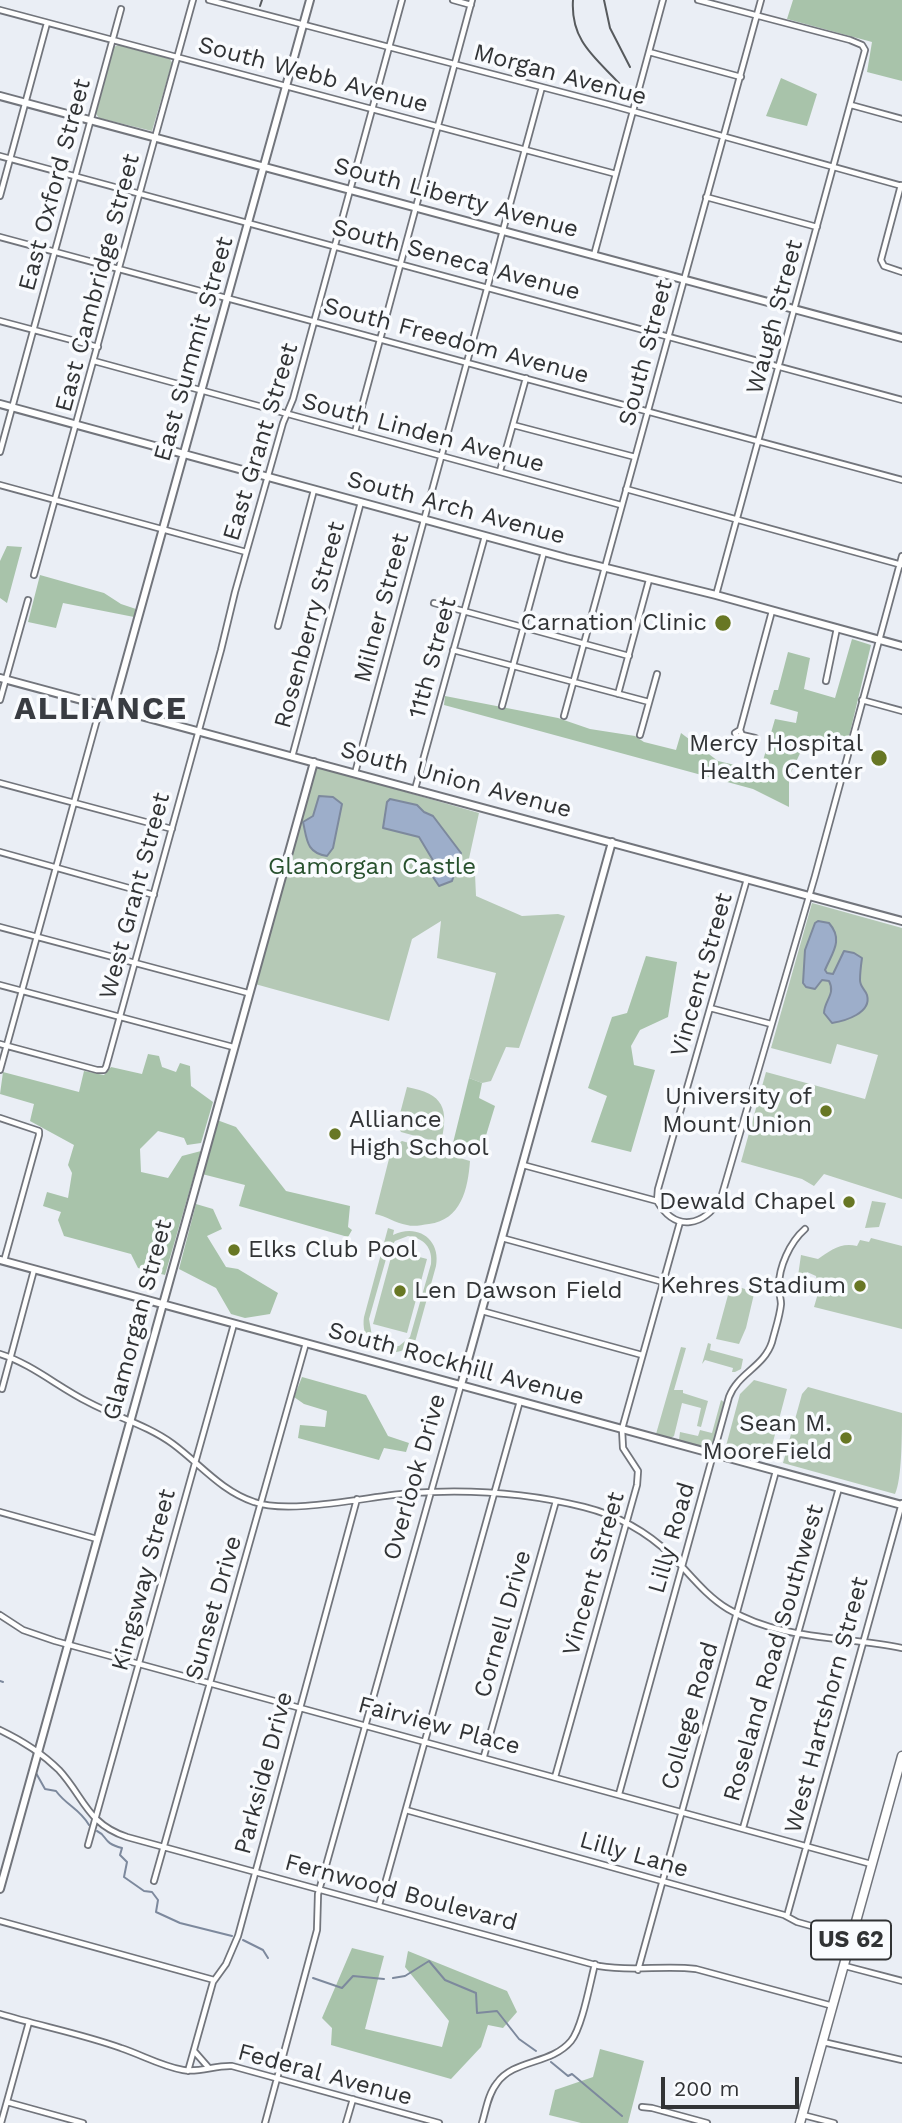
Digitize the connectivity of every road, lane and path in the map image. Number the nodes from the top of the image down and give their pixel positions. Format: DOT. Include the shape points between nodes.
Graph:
graph roads {
  1 [pos="193,0"];
  2 [pos="209,0"];
  3 [pos="310,0"];
  4 [pos="402,0"];
  5 [pos="453,0"];
  6 [pos="663,0"];
  7 [pos="698,0"];
  8 [pos="761,0"];
  9 [pos="472,2"];
  10 [pos="121,9"];
  11 [pos="0,10"];
  12 [pos="757,16"];
  13 [pos="47,23"];
  14 [pos="304,25"];
  15 [pos="113,40"];
  16 [pos="389,48"];
  17 [pos="649,52"];
  18 [pos="178,57"];
  19 [pos="455,65"];
  20 [pos="741,77"];
  21 [pos="287,86"];
  22 [pos="542,87"];
  23 [pos="0,96"];
  24 [pos="26,103"];
  25 [pos="851,105"];
  26 [pos="373,109"];
  27 [pos="632,112"];
  28 [pos="902,119"];
  29 [pos="91,120"];
  30 [pos="438,126"];
  31 [pos="724,137"];
  32 [pos="156,138"];
  33 [pos="524,149"];
  34 [pos="0,156"];
  35 [pos="10,158"];
  36 [pos="834,166"];
  37 [pos="265,167"];
  38 [pos="616,174"];
  39 [pos="76,176"];
  40 [pos="902,186"];
  41 [pos="351,190"];
  42 [pos="141,193"];
  43 [pos="0,196"];
  44 [pos="706,197"];
  45 [pos="416,208"];
  46 [pos="250,223"];
  47 [pos="817,227"];
  48 [pos="502,230"];
  49 [pos="0,237"];
  50 [pos="335,246"];
  51 [pos="55,251"];
  52 [pos="594,255"];
  53 [pos="401,263"];
  54 [pos="119,269"];
  55 [pos="902,272"];
  56 [pos="684,279"];
  57 [pos="487,286"];
  58 [pos="228,298"];
  59 [pos="795,309"];
  60 [pos="0,321"];
  61 [pos="315,321"];
  62 [pos="34,330"];
  63 [pos="669,336"];
  64 [pos="902,338"];
  65 [pos="380,339"];
  66 [pos="98,347"];
  67 [pos="94,361"];
  68 [pos="466,362"];
  69 [pos="779,367"];
  70 [pos="526,378"];
  71 [pos="202,391"];
  72 [pos="902,400"];
  73 [pos="0,404"];
  74 [pos="12,408"];
  75 [pos="648,411"];
  76 [pos="287,414"];
  77 [pos="77,425"];
  78 [pos="513,425"];
  79 [pos="355,432"];
  80 [pos="758,442"];
  81 [pos="0,452"];
  82 [pos="183,454"];
  83 [pos="441,455"];
  84 [pos="635,457"];
  85 [pos="500,471"];
  86 [pos="268,477"];
  87 [pos="902,480"];
  88 [pos="0,485"];
  89 [pos="626,489"];
  90 [pos="314,490"];
  91 [pos="56,500"];
  92 [pos="361,502"];
  93 [pos="621,505"];
  94 [pos="425,519"];
  95 [pos="737,520"];
  96 [pos="163,530"];
  97 [pos="485,536"];
  98 [pos="246,552"];
  99 [pos="544,552"];
  100 [pos="902,556"];
  101 [pos="901,565"];
  102 [pos="604,568"];
  103 [pos="34,575"];
  104 [pos="649,580"];
  105 [pos="716,595"];
  106 [pos="29,600"];
  107 [pos="434,603"];
  108 [pos="464,611"];
  109 [pos="772,611"];
  110 [pos="278,626"];
  111 [pos="524,627"];
  112 [pos="837,628"];
  113 [pos="878,639"];
  114 [pos="584,643"];
  115 [pos="902,646"];
  116 [pos="453,650"];
  117 [pos="629,656"];
  118 [pos="513,666"];
  119 [pos="657,674"];
  120 [pos="3,679"];
  121 [pos="826,681"];
  122 [pos="574,682"];
  123 [pos="618,694"];
  124 [pos="0,700"];
  125 [pos="862,700"];
  126 [pos="649,702"];
  127 [pos="101,705"];
  128 [pos="502,706"];
  129 [pos="113,708"];
  130 [pos="902,710"];
  131 [pos="564,716"];
  132 [pos="199,732"];
  133 [pos="640,734"];
  134 [pos="755,738"];
  135 [pos="292,757"];
  136 [pos="314,762"];
  137 [pos="355,773"];
  138 [pos="0,783"];
  139 [pos="415,789"];
  140 [pos="73,803"];
  141 [pos="172,830"];
  142 [pos="612,842"];
  143 [pos="0,852"];
  144 [pos="56,869"];
  145 [pos="747,879"];
  146 [pos="154,895"];
  147 [pos="809,896"];
  148 [pos="902,921"];
  149 [pos="0,927"];
  150 [pos="37,937"];
  151 [pos="135,963"];
  152 [pos="0,985"];
  153 [pos="22,991"];
  154 [pos="248,993"];
  155 [pos="710,1008"];
  156 [pos="120,1017"];
  157 [pos="771,1024"];
  158 [pos="0,1044"];
  159 [pos="7,1045"];
  160 [pos="233,1048"];
  161 [pos="0,1070"];
  162 [pos="0,1118"];
  163 [pos="523,1165"];
  164 [pos="657,1201"];
  165 [pos="680,1222"];
  166 [pos="805,1230"];
  167 [pos="502,1238"];
  168 [pos="2,1261"];
  169 [pos="34,1270"];
  170 [pos="663,1282"];
  171 [pos="162,1304"];
  172 [pos="482,1311"];
  173 [pos="234,1324"];
  174 [pos="306,1343"];
  175 [pos="0,1354"];
  176 [pos="642,1355"];
  177 [pos="9,1357"];
  178 [pos="461,1385"];
  179 [pos="2,1389"];
  180 [pos="520,1401"];
  181 [pos="131,1421"];
  182 [pos="622,1429"];
  183 [pos="714,1454"];
  184 [pos="195,1463"];
  185 [pos="776,1471"];
  186 [pos="839,1488"];
  187 [pos="431,1492"];
  188 [pos="494,1493"];
  189 [pos="357,1499"];
  190 [pos="556,1501"];
  191 [pos="261,1505"];
  192 [pos="902,1505"];
  193 [pos="0,1512"];
  194 [pos="626,1523"];
  195 [pos="97,1539"];
  196 [pos="682,1568"];
  197 [pos="737,1614"];
  198 [pos="0,1615"];
  199 [pos="798,1634"];
  200 [pos="863,1642"];
  201 [pos="68,1644"];
  202 [pos="902,1648"];
  203 [pos="140,1663"];
  204 [pos="211,1682"];
  205 [pos="300,1707"];
  206 [pos="366,1724"];
  207 [pos="0,1730"];
  208 [pos="424,1740"];
  209 [pos="38,1752"];
  210 [pos="902,1756"];
  211 [pos="484,1757"];
  212 [pos="555,1777"];
  213 [pos="619,1794"];
  214 [pos="406,1811"];
  215 [pos="682,1811"];
  216 [pos="95,1820"];
  217 [pos="743,1828"];
  218 [pos="88,1845"];
  219 [pos="807,1846"];
  220 [pos="164,1848"];
  221 [pos="872,1864"];
  222 [pos="255,1871"];
  223 [pos="154,1881"];
  224 [pos="662,1881"];
  225 [pos="0,1889"];
  226 [pos="320,1889"];
  227 [pos="379,1905"];
  228 [pos="788,1916"];
  229 [pos="0,1921"];
  230 [pos="852,1937"];
  231 [pos="595,1964"];
  232 [pos="844,1966"];
  233 [pos="638,1970"];
  234 [pos="214,1980"];
  235 [pos="902,1981"];
  236 [pos="832,2006"];
  237 [pos="0,2014"];
  238 [pos="29,2022"];
  239 [pos="823,2042"];
  240 [pos="193,2051"];
  241 [pos="902,2060"];
  242 [pos="208,2067"];
  243 [pos="188,2071"];
  244 [pos="277,2078"];
  245 [pos="352,2099"];
  246 [pos="7,2102"];
  247 [pos="642,2108"];
  248 [pos="802,2119"];
  249 [pos="428,2122"];
  250 [pos="1,2123"];
  251 [pos="83,2123"];
  252 [pos="265,2123"];
  253 [pos="346,2123"];
  254 [pos="439,2123"];
  255 [pos="482,2123"];
  256 [pos="707,2123"];
  257 [pos="834,2123"];
  1 -- 18 [label="street, East Cambridge Street"];
  2 -- 14 [label="street, Morgan Avenue"];
  3 -- 14 [label="street, East Summit Street"];
  4 -- 16 [label="street, East Grant Street"];
  5 -- 9 [label="street"];
  6 -- 17 [label="street"];
  7 -- 12 [label="street"];
  8 -- 12 [label="street, South Street"];
  9 -- 19 [label="street"];
  10 -- 15 [label="street, East Oxford Street"];
  11 -- 13 [label="street, South Webb Avenue"];
  12 -- 20 [label="street, South Street"];
  12 -- 25 [label="street, Waugh Street" via="864,47"];
  13 -- 15 [label="street, South Webb Avenue"];
  13 -- 24 [label="street"];
  14 -- 16 [label="street, Morgan Avenue"];
  14 -- 21 [label="street, East Summit Street"];
  15 -- 18 [label="street, South Webb Avenue"];
  15 -- 29 [label="street, East Oxford Street"];
  16 -- 19 [label="street, Morgan Avenue"];
  16 -- 26 [label="street, East Grant Street"];
  17 -- 20 [label="street"];
  17 -- 27 [label="street"];
  18 -- 21 [label="street, South Webb Avenue"];
  18 -- 32 [label="street, East Cambridge Street"];
  19 -- 22 [label="street, Morgan Avenue"];
  19 -- 30 [label="street"];
  20 -- 31 [label="street, South Street"];
  21 -- 26 [label="street, South Webb Avenue"];
  21 -- 37 [label="street, East Summit Street"];
  22 -- 27 [label="street, Morgan Avenue"];
  22 -- 33 [label="street, Milner Street"];
  23 -- 24 [label="street, South Liberty Avenue"];
  24 -- 29 [label="street, South Liberty Avenue"];
  24 -- 35 [label="street"];
  25 -- 28 [label="street"];
  25 -- 36 [label="street, Waugh Street"];
  26 -- 30 [label="street, South Webb Avenue"];
  26 -- 41 [label="street, East Grant Street"];
  27 -- 31 [label="street, Morgan Avenue"];
  27 -- 38 [label="street"];
  29 -- 32 [label="street, South Liberty Avenue"];
  29 -- 39 [label="street, East Oxford Street"];
  30 -- 33 [label="street, South Webb Avenue"];
  30 -- 45 [label="street"];
  31 -- 36 [label="street, Morgan Avenue"];
  31 -- 44 [label="street, South Street"];
  32 -- 37 [label="street, South Liberty Avenue"];
  32 -- 42 [label="street, East Cambridge Street"];
  33 -- 38 [label="street, South Webb Avenue"];
  33 -- 48 [label="street, Milner Street"];
  34 -- 35 [label="street, South Seneca Avenue"];
  35 -- 39 [label="street, South Seneca Avenue"];
  35 -- 43 [label="street"];
  36 -- 40 [label="street, Morgan Avenue"];
  36 -- 47 [label="street, Waugh Street"];
  37 -- 41 [label="street, South Liberty Avenue"];
  37 -- 46 [label="street, East Summit Street"];
  38 -- 52 [label="street"];
  39 -- 42 [label="street, South Seneca Avenue"];
  39 -- 51 [label="street, East Oxford Street"];
  40 -- 55 [label="street" via="881,260 884,266"];
  41 -- 45 [label="street, South Liberty Avenue"];
  41 -- 50 [label="street, East Grant Street"];
  42 -- 46 [label="street, South Seneca Avenue"];
  42 -- 54 [label="street, East Cambridge Street"];
  44 -- 47 [label="street"];
  44 -- 56 [label="street, South Street"];
  45 -- 48 [label="street, South Liberty Avenue"];
  45 -- 53 [label="street"];
  46 -- 50 [label="street, South Seneca Avenue"];
  46 -- 58 [label="street, East Summit Street"];
  47 -- 59 [label="street, Waugh Street"];
  48 -- 52 [label="street, South Liberty Avenue"];
  48 -- 57 [label="street, Milner Street"];
  49 -- 51 [label="street, South Freedom Avenue"];
  50 -- 53 [label="street, South Seneca Avenue"];
  50 -- 61 [label="street, East Grant Street"];
  51 -- 54 [label="street, South Freedom Avenue"];
  51 -- 62 [label="street, East Oxford Street"];
  52 -- 56 [label="street, South Liberty Avenue"];
  53 -- 57 [label="street, South Seneca Avenue"];
  53 -- 65 [label="street"];
  54 -- 58 [label="street, South Freedom Avenue"];
  54 -- 66 [label="street, East Cambridge Street"];
  56 -- 59 [label="street, South Liberty Avenue"];
  56 -- 63 [label="street, South Street"];
  57 -- 63 [label="street, South Seneca Avenue"];
  57 -- 68 [label="street, Milner Street"];
  58 -- 61 [label="street, South Freedom Avenue"];
  58 -- 71 [label="street, East Summit Street"];
  59 -- 64 [label="street, South Liberty Avenue"];
  59 -- 69 [label="street, Waugh Street"];
  60 -- 62 [label="street"];
  61 -- 65 [label="street, South Freedom Avenue"];
  61 -- 76 [label="street, East Grant Street"];
  62 -- 66 [label="street"];
  62 -- 74 [label="street, East Oxford Street"];
  63 -- 69 [label="street, South Seneca Avenue"];
  63 -- 75 [label="street, South Street"];
  65 -- 68 [label="street, South Freedom Avenue"];
  65 -- 79 [label="street"];
  66 -- 67 [label="street, East Cambridge Street"];
  67 -- 71 [label="street, South Linden Avenue"];
  67 -- 77 [label="street, East Cambridge Street"];
  68 -- 70 [label="street, South Freedom Avenue"];
  68 -- 83 [label="street, Milner Street"];
  69 -- 72 [label="street, South Seneca Avenue"];
  69 -- 80 [label="street, Waugh Street"];
  70 -- 75 [label="street, South Freedom Avenue"];
  70 -- 78 [label="street"];
  71 -- 76 [label="street, South Linden Avenue"];
  71 -- 82 [label="street, East Summit Street"];
  73 -- 74 [label="street, South Arch Avenue"];
  74 -- 77 [label="street, South Arch Avenue"];
  74 -- 81 [label="street, East Oxford Street"];
  75 -- 80 [label="street, South Freedom Avenue"];
  75 -- 84 [label="street, South Street"];
  76 -- 79 [label="street, South Linden Avenue"];
  76 -- 86 [label="street, East Grant Street"];
  77 -- 82 [label="street, South Arch Avenue"];
  77 -- 91 [label="street, East Cambridge Street"];
  78 -- 84 [label="street"];
  78 -- 85 [label="street"];
  79 -- 83 [label="street, South Linden Avenue"];
  80 -- 87 [label="street, South Freedom Avenue"];
  80 -- 95 [label="street, Waugh Street"];
  82 -- 86 [label="street, South Arch Avenue"];
  82 -- 96 [label="street, East Summit Street"];
  83 -- 85 [label="street, South Linden Avenue"];
  83 -- 94 [label="street, Milner Street"];
  84 -- 89 [label="street, South Street"];
  85 -- 93 [label="street, South Linden Avenue"];
  86 -- 90 [label="street, South Arch Avenue"];
  86 -- 98 [label="street, East Grant Street"];
  88 -- 91 [label="street"];
  89 -- 93 [label="street, South Street"];
  89 -- 95 [label="street"];
  90 -- 92 [label="street, South Arch Avenue"];
  90 -- 110 [label="street"];
  91 -- 96 [label="street"];
  91 -- 103 [label="street, East Cambridge Street"];
  92 -- 94 [label="street, South Arch Avenue"];
  92 -- 135 [label="street, Rosenberry Street"];
  93 -- 102 [label="street, South Street"];
  94 -- 97 [label="street, South Arch Avenue"];
  94 -- 137 [label="street, Milner Street"];
  95 -- 101 [label="street"];
  95 -- 105 [label="street, Waugh Street"];
  96 -- 98 [label="street"];
  96 -- 129 [label="street, East Summit Street"];
  97 -- 99 [label="street, South Arch Avenue"];
  97 -- 108 [label="street, 11th Street"];
  98 -- 132 [label="street, East Grant Street"];
  99 -- 102 [label="street, South Arch Avenue"];
  99 -- 111 [label="street"];
  100 -- 101 [label="street"];
  101 -- 113 [label="street"];
  102 -- 104 [label="street, South Arch Avenue"];
  102 -- 114 [label="street, South Street"];
  104 -- 105 [label="street, South Arch Avenue"];
  104 -- 117 [label="street"];
  105 -- 109 [label="street, South Arch Avenue"];
  106 -- 120 [label="street"];
  107 -- 108 [label="street"];
  108 -- 111 [label="street"];
  108 -- 116 [label="street, 11th Street"];
  109 -- 112 [label="street, South Arch Avenue"];
  109 -- 134 [label="street" via="741,732"];
  111 -- 114 [label="street"];
  111 -- 118 [label="street"];
  112 -- 113 [label="street, South Arch Avenue"];
  112 -- 121 [label="street"];
  113 -- 115 [label="street, South Arch Avenue"];
  113 -- 125 [label="street"];
  114 -- 117 [label="street"];
  114 -- 122 [label="street, South Street"];
  116 -- 118 [label="street"];
  116 -- 139 [label="street, 11th Street"];
  117 -- 123 [label="street"];
  118 -- 122 [label="street"];
  118 -- 128 [label="street"];
  119 -- 126 [label="street"];
  120 -- 124 [label="street"];
  120 -- 127 [label="street, South Union Avenue"];
  122 -- 123 [label="street"];
  122 -- 131 [label="street, South Street"];
  123 -- 126 [label="street"];
  125 -- 130 [label="street"];
  125 -- 147 [label="street"];
  126 -- 133 [label="street"];
  127 -- 129 [label="street, South Union Avenue"];
  127 -- 140 [label="street"];
  129 -- 132 [label="street, South Union Avenue"];
  132 -- 135 [label="street, South Union Avenue"];
  132 -- 141 [label="street, West Grant Street"];
  135 -- 136 [label="street, South Union Avenue"];
  136 -- 137 [label="street, South Union Avenue"];
  136 -- 154 [label="street, Glamorgan Street"];
  137 -- 139 [label="street, South Union Avenue"];
  138 -- 140 [label="street"];
  139 -- 142 [label="street, South Union Avenue"];
  140 -- 141 [label="street"];
  140 -- 144 [label="street"];
  141 -- 146 [label="street, West Grant Street"];
  142 -- 145 [label="street, South Union Avenue"];
  142 -- 163 [label="street, Overlook Drive"];
  143 -- 144 [label="street"];
  144 -- 146 [label="street"];
  144 -- 150 [label="street"];
  145 -- 147 [label="street, South Union Avenue"];
  145 -- 155 [label="street, Vincent Street"];
  146 -- 151 [label="street, West Grant Street"];
  147 -- 148 [label="street, South Union Avenue"];
  147 -- 157 [label="street"];
  149 -- 150 [label="street"];
  150 -- 151 [label="street"];
  150 -- 153 [label="street"];
  151 -- 154 [label="street"];
  151 -- 156 [label="street, West Grant Street"];
  152 -- 153 [label="street"];
  153 -- 156 [label="street"];
  153 -- 159 [label="street"];
  154 -- 160 [label="street, Glamorgan Street"];
  155 -- 157 [label="street"];
  155 -- 164 [label="street, Vincent Street"];
  156 -- 159 [label="street, West Grant Street" via="104,1069"];
  156 -- 160 [label="street"];
  157 -- 165 [label="street" via="723,1195 705,1217"];
  158 -- 159 [label="street"];
  159 -- 161 [label="street"];
  160 -- 171 [label="street, Glamorgan Street"];
  162 -- 168 [label="street" via="39,1131"];
  163 -- 164 [label="street"];
  163 -- 167 [label="street, Overlook Drive"];
  164 -- 165 [label="street"];
  165 -- 170 [label="street"];
  166 -- 183 [label="street, Lilly Road" via="785,1259 771,1346 762,1361 732,1388"];
  167 -- 170 [label="street"];
  167 -- 172 [label="street, Overlook Drive"];
  168 -- 169 [label="street, South Rockhill Avenue"];
  169 -- 171 [label="street, South Rockhill Avenue"];
  169 -- 177 [label="street"];
  170 -- 176 [label="street"];
  171 -- 173 [label="street, South Rockhill Avenue"];
  171 -- 181 [label="street, Glamorgan Street"];
  172 -- 176 [label="street"];
  172 -- 178 [label="street, Overlook Drive"];
  173 -- 174 [label="street, South Rockhill Avenue"];
  173 -- 184 [label="street, Kingsway Street"];
  174 -- 178 [label="street, South Rockhill Avenue"];
  174 -- 191 [label="street, Sunset Drive"];
  175 -- 177 [label="street"];
  176 -- 182 [label="street"];
  177 -- 179 [label="street"];
  177 -- 181 [label="street"];
  178 -- 180 [label="street, South Rockhill Avenue"];
  178 -- 187 [label="street, Overlook Drive"];
  180 -- 182 [label="street, South Rockhill Avenue"];
  180 -- 188 [label="street"];
  181 -- 184 [label="street" via="161,1436"];
  181 -- 195 [label="street, Glamorgan Street"];
  182 -- 183 [label="street, South Rockhill Avenue"];
  182 -- 194 [label="street, Vincent Street" via="623,1448 639,1474"];
  183 -- 185 [label="street, South Rockhill Avenue"];
  183 -- 196 [label="street, Lilly Road"];
  184 -- 191 [label="street" via="231,1492"];
  184 -- 203 [label="street, Kingsway Street"];
  185 -- 186 [label="street, South Rockhill Avenue"];
  185 -- 197 [label="street, College Road"];
  186 -- 192 [label="street, South Rockhill Avenue"];
  186 -- 199 [label="street, Roseland Road Southwest"];
  187 -- 188 [label="street"];
  187 -- 189 [label="street"];
  187 -- 206 [label="street, Overlook Drive"];
  188 -- 190 [label="street"];
  188 -- 208 [label="street"];
  189 -- 191 [label="street"];
  189 -- 205 [label="street, Parkside Drive"];
  190 -- 194 [label="street"];
  190 -- 211 [label="street, Cornell Drive"];
  191 -- 204 [label="street, Sunset Drive"];
  192 -- 200 [label="street, West Hartshorn Street"];
  193 -- 195 [label="street"];
  194 -- 196 [label="street" via="657,1543"];
  194 -- 212 [label="street, Vincent Street"];
  195 -- 201 [label="street, Glamorgan Street"];
  196 -- 197 [label="street" via="705,1592"];
  196 -- 213 [label="street, Lilly Road"];
  197 -- 199 [label="street"];
  197 -- 215 [label="street, College Road"];
  198 -- 201 [label="street, Fairview Place" via="29,1633"];
  199 -- 200 [label="street"];
  199 -- 217 [label="street, Roseland Road Southwest"];
  200 -- 202 [label="street"];
  200 -- 219 [label="street, West Hartshorn Street"];
  201 -- 203 [label="street, Fairview Place"];
  201 -- 209 [label="street, Glamorgan Street"];
  203 -- 204 [label="street, Fairview Place"];
  203 -- 216 [label="street, Kingsway Street"];
  204 -- 205 [label="street, Fairview Place"];
  204 -- 220 [label="street, Sunset Drive"];
  205 -- 206 [label="street, Fairview Place"];
  205 -- 222 [label="street, Parkside Drive"];
  206 -- 208 [label="street, Fairview Place"];
  206 -- 226 [label="street, Overlook Drive"];
  207 -- 209 [label="street, Fernwood Boulevard"];
  208 -- 211 [label="street, Fairview Place"];
  208 -- 214 [label="street"];
  209 -- 216 [label="street, Fernwood Boulevard" via="59,1770"];
  209 -- 225 [label="street, Glamorgan Street"];
  210 -- 221 [label="highway, US 62"];
  211 -- 212 [label="street, Fairview Place"];
  212 -- 213 [label="street, Fairview Place"];
  213 -- 215 [label="street, Fairview Place"];
  214 -- 224 [label="street, Lilly Lane"];
  214 -- 227 [label="street"];
  215 -- 217 [label="street, Fairview Place"];
  215 -- 224 [label="street, College Road"];
  216 -- 218 [label="street, Kingsway Street"];
  216 -- 220 [label="street, Fernwood Boulevard" via="116,1834"];
  217 -- 219 [label="street, Fairview Place"];
  219 -- 221 [label="street, Fairview Place"];
  219 -- 228 [label="street, West Hartshorn Street"];
  220 -- 222 [label="street, Fernwood Boulevard"];
  220 -- 223 [label="street, Sunset Drive"];
  221 -- 230 [label="highway, US 62"];
  222 -- 226 [label="street, Fernwood Boulevard"];
  222 -- 234 [label="street, Parkside Drive" via="236,1944"];
  224 -- 228 [label="street, Lilly Lane"];
  224 -- 233 [label="street, College Road"];
  226 -- 227 [label="street, Fernwood Boulevard"];
  226 -- 244 [label="street, Overlook Drive" via="317,1930"];
  227 -- 231 [label="street, Fernwood Boulevard"];
  228 -- 230 [label="street, Lilly Lane"];
  229 -- 234 [label="street"];
  230 -- 232 [label="highway, US 62"];
  231 -- 233 [label="street, Fernwood Boulevard"];
  231 -- 255 [label="street" via="570,2043 548,2059 500,2078"];
  232 -- 235 [label="street"];
  232 -- 236 [label="highway, US 62"];
  233 -- 236 [label="street, Fernwood Boulevard" via="706,1970"];
  234 -- 240 [label="street, Parkside Drive"];
  236 -- 239 [label="highway, US 62"];
  237 -- 238 [label="street, Federal Avenue"];
  238 -- 243 [label="street, Federal Avenue"];
  238 -- 246 [label="street"];
  239 -- 241 [label="street"];
  239 -- 248 [label="highway, US 62"];
  240 -- 242 [label="street"];
  240 -- 243 [label="street, Parkside Drive"];
  242 -- 243 [label="street, Federal Avenue"];
  242 -- 244 [label="street, Federal Avenue" via="232,2066"];
  244 -- 245 [label="street, Federal Avenue"];
  244 -- 252 [label="street, Overlook Drive"];
  245 -- 249 [label="street, Federal Avenue"];
  245 -- 253 [label="street"];
  246 -- 250 [label="street"];
  246 -- 251 [label="street"];
  247 -- 256 [label="street"];
  248 -- 257 [label="street"];
  249 -- 254 [label="street, Federal Avenue"];
}
